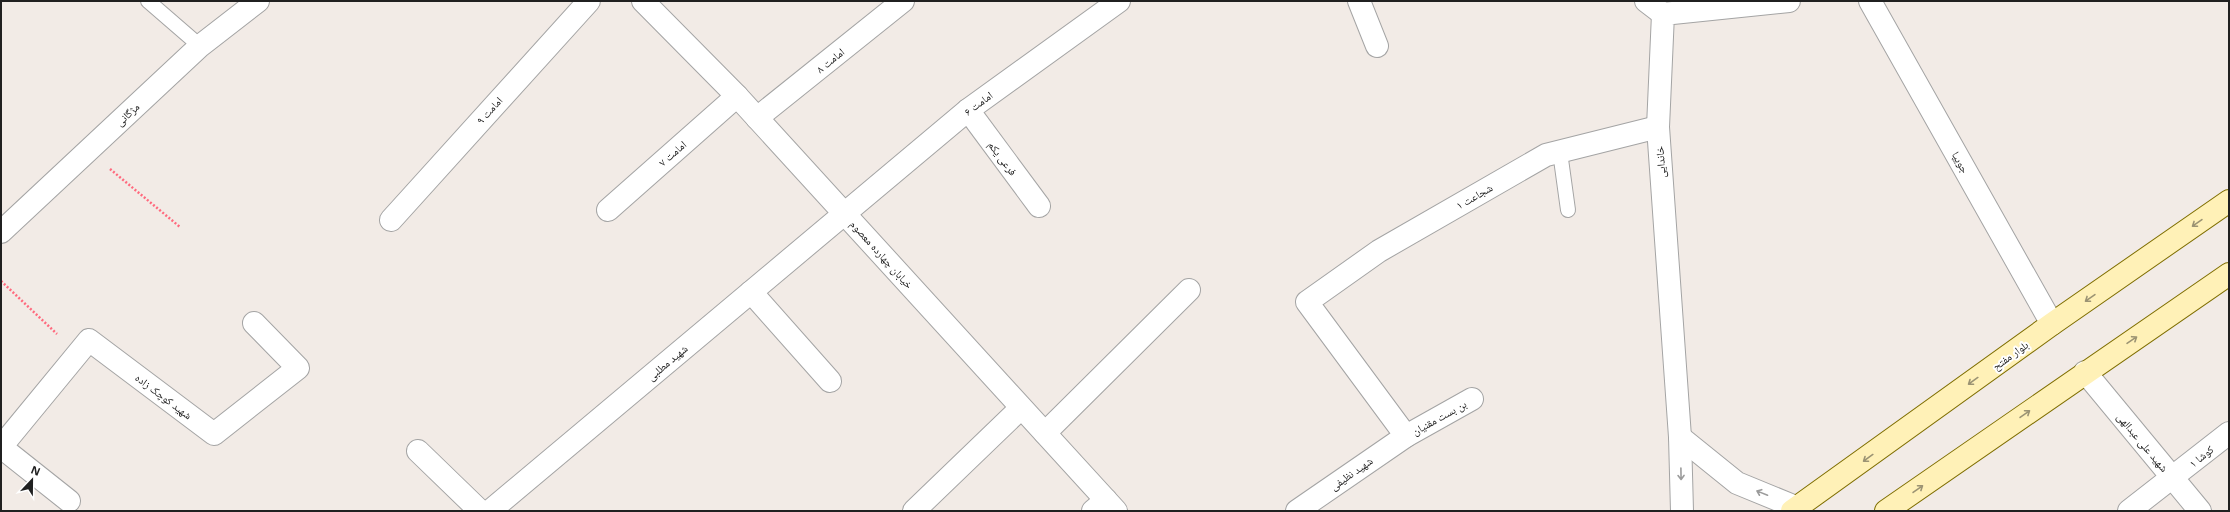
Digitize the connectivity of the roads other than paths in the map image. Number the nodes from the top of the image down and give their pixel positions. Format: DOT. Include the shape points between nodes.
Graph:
graph roads {
  1 [pos="148,1"];
  2 [pos="258,1"];
  3 [pos="589,1"];
  4 [pos="643,1"];
  5 [pos="903,1"];
  6 [pos="1119,1"];
  7 [pos="1359,1"];
  8 [pos="1646,1"];
  9 [pos="1789,1"];
  10 [pos="1870,1"];
  11 [pos="1663,14"];
  12 [pos="200,46"];
  13 [pos="1377,46"];
  14 [pos="737,96"];
  15 [pos="968,110"];
  16 [pos="757,118"];
  17 [pos="1658,127"];
  18 [pos="1560,152"];
  19 [pos="2229,201"];
  20 [pos="1039,206"];
  21 [pos="608,210"];
  22 [pos="1568,210"];
  23 [pos="844,213"];
  24 [pos="391,220"];
  25 [pos="1,232"];
  26 [pos="2229,275"];
  27 [pos="1189,290"];
  28 [pos="751,292"];
  29 [pos="254,324"];
  30 [pos="2052,324"];
  31 [pos="2085,372"];
  32 [pos="830,381"];
  33 [pos="1472,399"];
  34 [pos="1021,408"];
  35 [pos="1045,433"];
  36 [pos="2229,433"];
  37 [pos="1406,436"];
  38 [pos="1680,437"];
  39 [pos="1,447"];
  40 [pos="418,451"];
  41 [pos="2173,478"];
  42 [pos="69,501"];
  43 [pos="1105,507"];
  44 [pos="1795,509"];
  45 [pos="480,511"];
  46 [pos="490,511"];
  47 [pos="914,511"];
  48 [pos="1297,511"];
  49 [pos="1682,511"];
  50 [pos="1886,511"];
  51 [pos="2129,511"];
  52 [pos="2200,511"];
  1 -- 12 [label="lane"];
  2 -- 12 [label="street, مژگانی"];
  3 -- 24 [label="street, امامت ۹"];
  4 -- 14 [label="street, خیابان چهارده معصوم"];
  5 -- 16 [label="street, امامت ۸"];
  6 -- 15 [label="street, امامت ۶"];
  7 -- 13 [label="street"];
  8 -- 11 [label="street"];
  9 -- 11 [label="street"];
  10 -- 30 [label="street, جویپا"];
  11 -- 17 [label="street, خاندایی"];
  12 -- 25 [label="street, مژگانی"];
  14 -- 16 [label="street, خیابان چهارده معصوم"];
  14 -- 21 [label="street, امامت ۷"];
  15 -- 20 [label="street, فرعی یکم"];
  15 -- 23 [label="street, امامت ۶"];
  16 -- 23 [label="street, خیابان چهارده معصوم"];
  17 -- 18 [label="street, شجاعت ۱"];
  17 -- 38 [label="street, خاندایی"];
  18 -- 22 [label="lane"];
  18 -- 37 [label="street, شجاعت ۱" via="1546,155 1379,251 1307,302"];
  19 -- 30 [label="main road, بلوار مفتح, one-way"];
  23 -- 28 [label="street, شهید مطلبی"];
  23 -- 34 [label="street, خیابان چهارده معصوم"];
  31 -- 26 [label="main road, one-way"];
  27 -- 35 [label="street"];
  28 -- 32 [label="street"];
  28 -- 46 [label="street, شهید مطلبی"];
  29 -- 39 [label="street, شهید کوچک زاده" via="298,368 214,434 89,340"];
  30 -- 44 [label="main road, بلوار مفتح, one-way"];
  31 -- 41 [label="street, شهید علی عبدالهی"];
  50 -- 31 [label="main road, one-way"];
  33 -- 37 [label="street, بن بست مقنیان"];
  34 -- 35 [label="street, خیابان چهارده معصوم"];
  34 -- 47 [label="street"];
  35 -- 43 [label="street, خیابان چهارده معصوم"];
  36 -- 41 [label="street, کوشا ۱"];
  37 -- 48 [label="street, شهید نظیفی"];
  44 -- 38 [label="street, one-way" via="1737,483"];
  38 -- 49 [label="street, خاندایی, one-way"];
  39 -- 42 [label="street"];
  40 -- 45 [label="street"];
  41 -- 51 [label="street, کوشا ۱"];
  41 -- 52 [label="street, شهید علی عبدالهی"];
}
